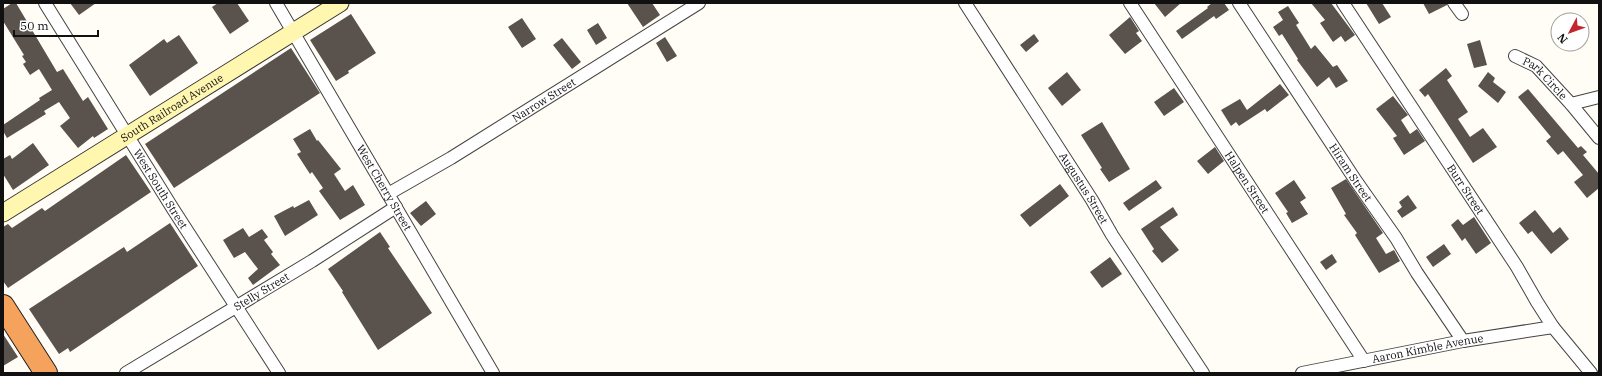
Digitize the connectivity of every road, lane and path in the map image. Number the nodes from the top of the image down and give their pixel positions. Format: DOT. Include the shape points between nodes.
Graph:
graph roads {
  1 [pos="45,3"];
  2 [pos="276,3"];
  3 [pos="340,3"];
  4 [pos="699,3"];
  5 [pos="965,3"];
  6 [pos="1130,3"];
  7 [pos="1239,3"];
  8 [pos="1343,3"];
  9 [pos="1454,3"];
  10 [pos="1462,14"];
  11 [pos="294,32"];
  12 [pos="1515,56"];
  13 [pos="1599,97"];
  14 [pos="1571,104"];
  15 [pos="127,136"];
  16 [pos="1599,138"];
  17 [pos="388,194"];
  18 [pos="396,207"];
  19 [pos="3,213"];
  20 [pos="3,306"];
  21 [pos="237,307"];
  22 [pos="1553,327"];
  23 [pos="1463,341"];
  24 [pos="1364,361"];
  25 [pos="46,373"];
  26 [pos="126,373"];
  27 [pos="279,373"];
  28 [pos="493,373"];
  29 [pos="1203,373"];
  30 [pos="1302,373"];
  31 [pos="1591,373"];
  1 -- 15 [label="street, West South Street"];
  2 -- 11 [label="street, West Cherry Street"];
  3 -- 11 [label="street, South Railroad Avenue"];
  4 -- 17 [label="street, Narrow Street" via="451,158"];
  5 -- 29 [label="street, Augustus Street"];
  6 -- 24 [label="street, Halpen Street"];
  7 -- 23 [label="street, Hiram Street"];
  8 -- 22 [label="street, Burr Street" via="1517,267"];
  9 -- 10 [label="street"];
  11 -- 15 [label="street, South Railroad Avenue"];
  11 -- 17 [label="street, West Cherry Street"];
  12 -- 14 [label="street, Park Circle" via="1536,66"];
  13 -- 14 [label="street, Park Circle"];
  14 -- 16 [label="street, Park Circle"];
  15 -- 19 [label="street, South Railroad Avenue"];
  15 -- 21 [label="street, West South Street"];
  17 -- 18 [label="street, West Cherry Street"];
  18 -- 21 [label="street, Stelly Street"];
  18 -- 28 [label="street, West Cherry Street"];
  20 -- 25 [label="highway"];
  21 -- 26 [label="street, Stelly Street"];
  21 -- 27 [label="street, West South Street"];
  22 -- 23 [label="street, Aaron Kimble Avenue"];
  22 -- 31 [label="street, Burr Street"];
  23 -- 24 [label="street, Aaron Kimble Avenue"];
  24 -- 30 [label="street, Aaron Kimble Avenue"];
}
